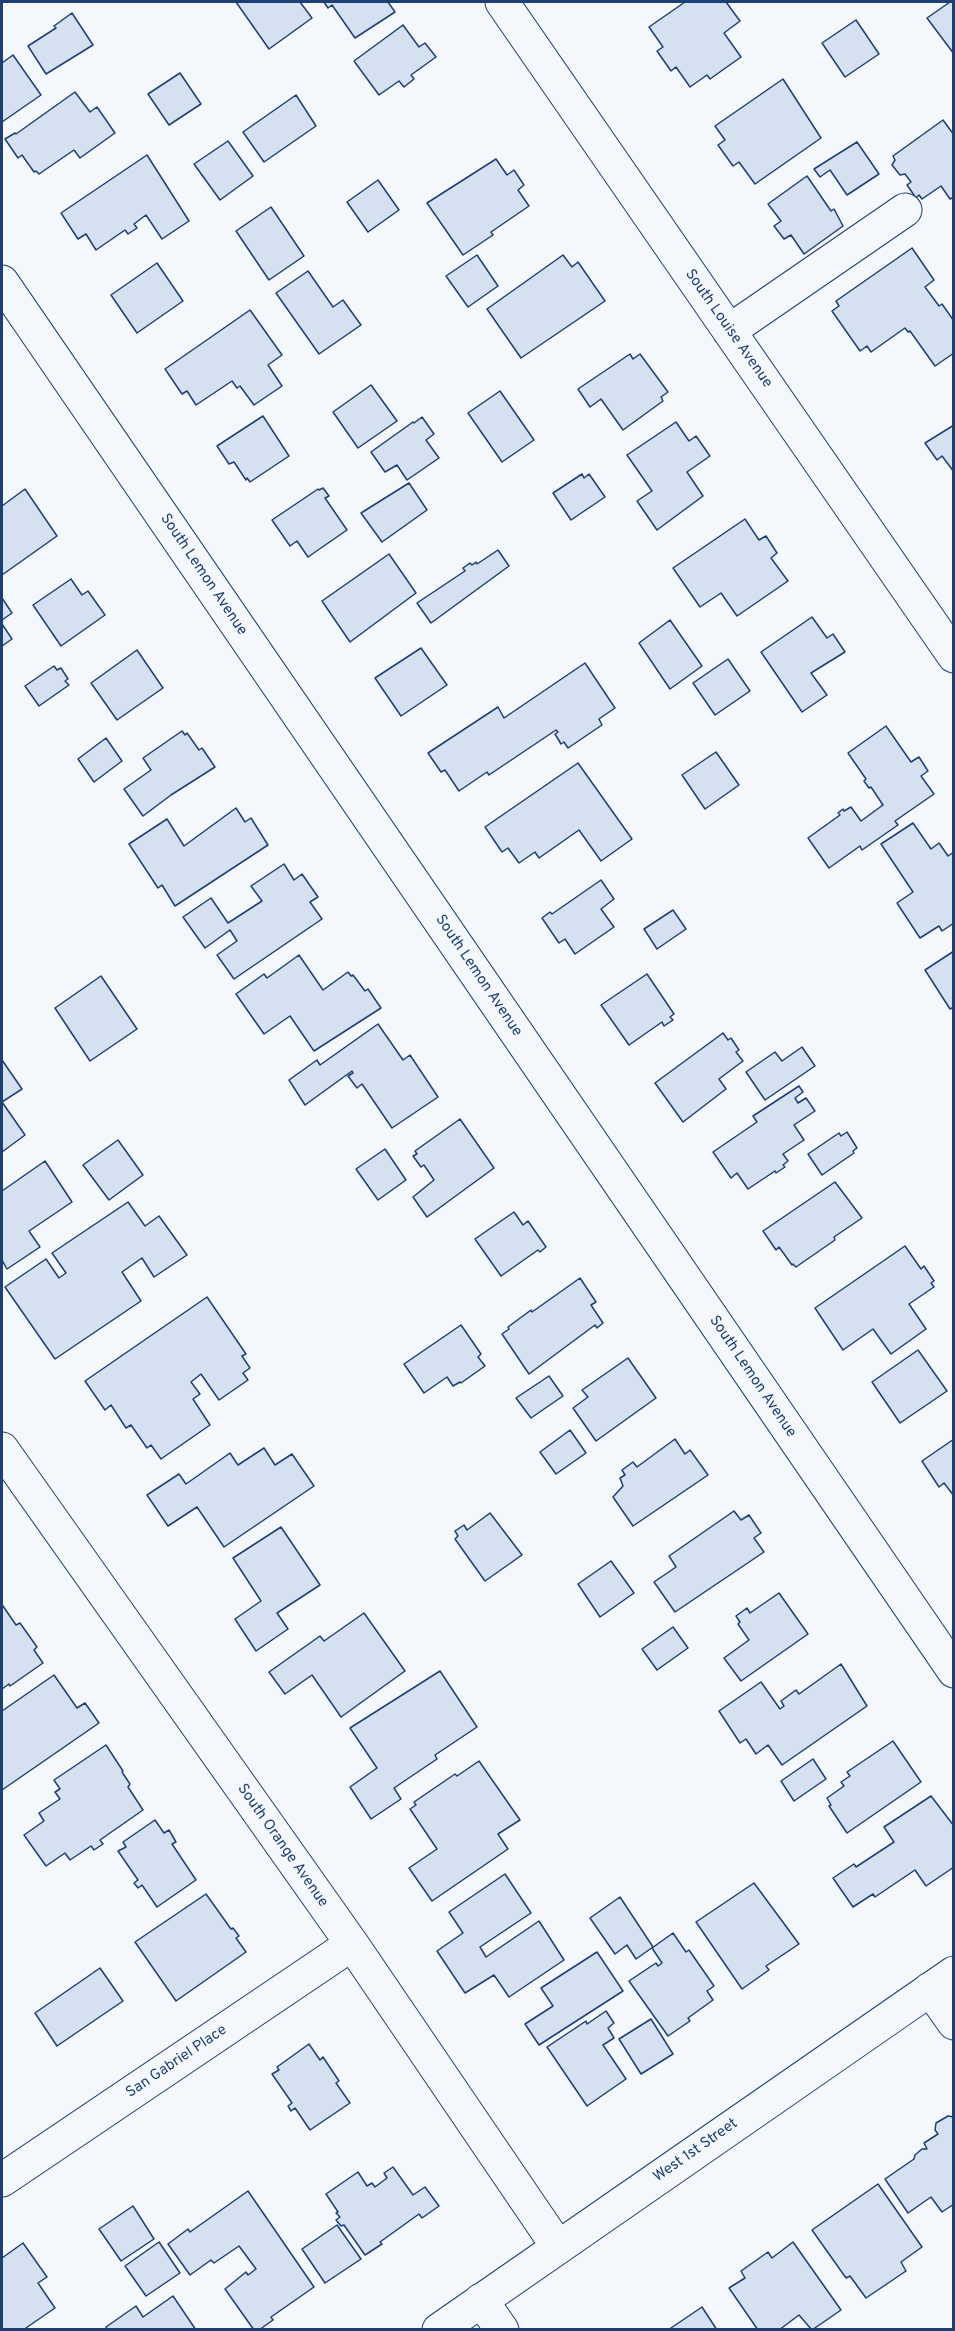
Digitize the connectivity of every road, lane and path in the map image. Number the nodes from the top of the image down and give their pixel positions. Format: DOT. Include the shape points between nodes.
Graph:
graph roads {
  1 [pos="502,2"];
  2 [pos="905,210"];
  3 [pos="2,282"];
  4 [pos="729,331"];
  5 [pos="954,656"];
  6 [pos="2,1449"];
  7 [pos="954,1671"];
  8 [pos="352,1944"];
  9 [pos="942,1981"];
  10 [pos="954,2023"];
  11 [pos="2,2180"];
  12 [pos="558,2247"];
  13 [pos="481,2300"];
  14 [pos="439,2330"];
  15 [pos="502,2330"];
  1 -- 4 [label="street, South Louise Avenue"];
  2 -- 4 [label="street"];
  3 -- 7 [label="street, South Lemon Avenue"];
  4 -- 5 [label="street, South Louise Avenue"];
  6 -- 8 [label="street, South Orange Avenue"];
  8 -- 11 [label="street, San Gabriel Place"];
  8 -- 12 [label="street, South Orange Avenue"];
  9 -- 10 [label="street"];
  9 -- 12 [label="street, West 1st Street"];
  12 -- 13 [label="street, West 1st Street"];
  13 -- 14 [label="street, West 1st Street"];
  13 -- 15 [label="street"];
}
